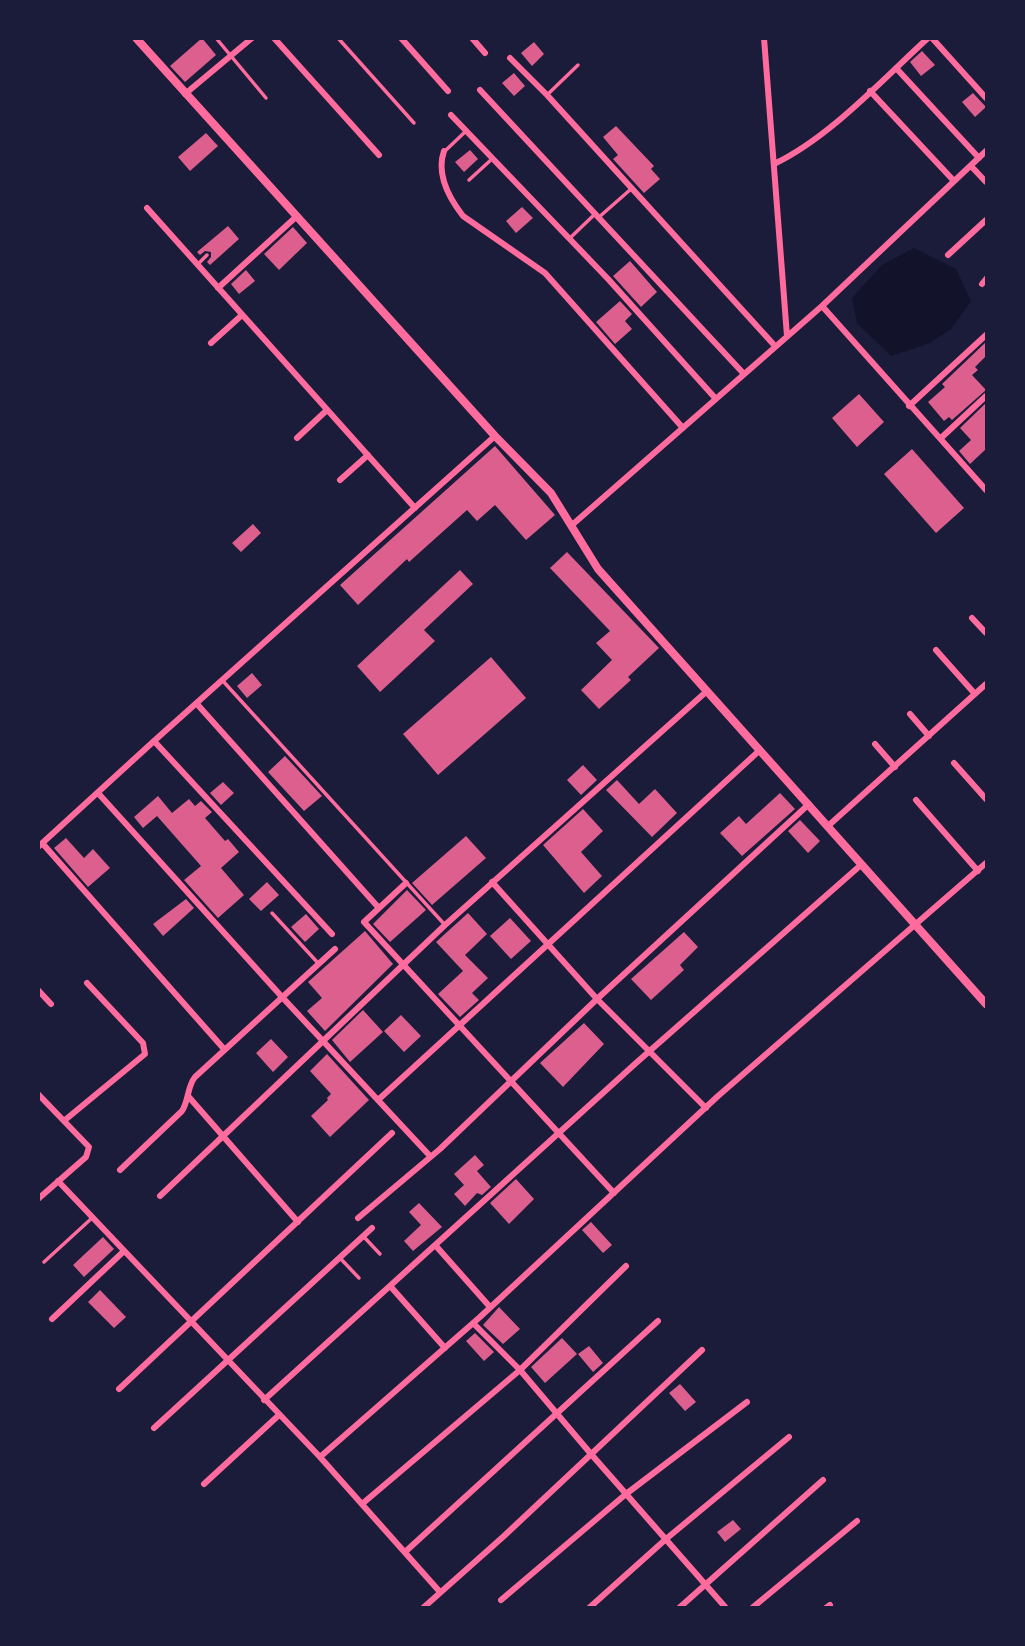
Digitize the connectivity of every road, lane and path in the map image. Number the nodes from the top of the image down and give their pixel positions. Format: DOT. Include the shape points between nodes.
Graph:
graph roads {
  1 [pos="216,38"];
  2 [pos="252,38"];
  3 [pos="274,38"];
  4 [pos="338,38"];
  5 [pos="401,38"];
  6 [pos="472,38"];
  7 [pos="764,38"];
  8 [pos="930,38"];
  9 [pos="141,40"];
  10 [pos="485,54"];
  11 [pos="231,56"];
  12 [pos="510,58"];
  13 [pos="578,65"];
  14 [pos="896,68"];
  15 [pos="480,90"];
  16 [pos="449,91"];
  17 [pos="870,91"];
  18 [pos="185,94"];
  19 [pos="547,95"];
  20 [pos="266,98"];
  21 [pos="986,98"];
  22 [pos="451,115"];
  23 [pos="414,123"];
  24 [pos="466,131"];
  25 [pos="444,151"];
  26 [pos="986,151"];
  27 [pos="380,155"];
  28 [pos="493,158"];
  29 [pos="979,158"];
  30 [pos="774,164"];
  31 [pos="971,166"];
  32 [pos="469,180"];
  33 [pos="954,181"];
  34 [pos="986,182"];
  35 [pos="632,189"];
  36 [pos="147,208"];
  37 [pos="297,216"];
  38 [pos="597,216"];
  39 [pos="986,220"];
  40 [pos="570,239"];
  41 [pos="207,255"];
  42 [pos="948,256"];
  43 [pos="198,264"];
  44 [pos="218,288"];
  45 [pos="822,306"];
  46 [pos="243,315"];
  47 [pos="986,335"];
  48 [pos="787,336"];
  49 [pos="211,343"];
  50 [pos="775,346"];
  51 [pos="744,374"];
  52 [pos="986,396"];
  53 [pos="716,399"];
  54 [pos="909,406"];
  55 [pos="327,410"];
  56 [pos="683,428"];
  57 [pos="495,436"];
  58 [pos="297,438"];
  59 [pos="941,438"];
  60 [pos="368,456"];
  61 [pos="340,480"];
  62 [pos="986,490"];
  63 [pos="415,508"];
  64 [pos="572,525"];
  65 [pos="972,618"];
  66 [pos="986,634"];
  67 [pos="936,650"];
  68 [pos="222,680"];
  69 [pos="986,684"];
  70 [pos="707,691"];
  71 [pos="975,694"];
  72 [pos="197,704"];
  73 [pos="910,714"];
  74 [pos="929,736"];
  75 [pos="154,741"];
  76 [pos="875,744"];
  77 [pos="760,750"];
  78 [pos="954,763"];
  79 [pos="895,766"];
  80 [pos="98,793"];
  81 [pos="986,799"];
  82 [pos="916,800"];
  83 [pos="809,804"];
  84 [pos="828,826"];
  85 [pos="41,846"];
  86 [pos="986,863"];
  87 [pos="862,864"];
  88 [pos="978,870"];
  89 [pos="492,882"];
  90 [pos="406,883"];
  91 [pos="378,907"];
  92 [pos="272,913"];
  93 [pos="444,925"];
  94 [pos="916,926"];
  95 [pos="332,933"];
  96 [pos="548,944"];
  97 [pos="335,949"];
  98 [pos="319,964"];
  99 [pos="403,964"];
  100 [pos="87,983"];
  101 [pos="38,990"];
  102 [pos="282,997"];
  103 [pos="597,999"];
  104 [pos="51,1004"];
  105 [pos="986,1004"];
  106 [pos="459,1025"];
  107 [pos="321,1040"];
  108 [pos="224,1049"];
  109 [pos="650,1051"];
  110 [pos="511,1081"];
  111 [pos="38,1094"];
  112 [pos="188,1096"];
  113 [pos="377,1100"];
  114 [pos="706,1108"];
  115 [pos="65,1121"];
  116 [pos="392,1133"];
  117 [pos="559,1133"];
  118 [pos="223,1135"];
  119 [pos="430,1156"];
  120 [pos="120,1170"];
  121 [pos="58,1181"];
  122 [pos="614,1193"];
  123 [pos="160,1196"];
  124 [pos="38,1199"];
  125 [pos="92,1218"];
  126 [pos="358,1218"];
  127 [pos="298,1222"];
  128 [pos="372,1227"];
  129 [pos="363,1236"];
  130 [pos="436,1246"];
  131 [pos="124,1251"];
  132 [pos="380,1254"];
  133 [pos="340,1258"];
  134 [pos="44,1262"];
  135 [pos="626,1266"];
  136 [pos="359,1278"];
  137 [pos="391,1287"];
  138 [pos="490,1307"];
  139 [pos="52,1319"];
  140 [pos="658,1321"];
  141 [pos="190,1322"];
  142 [pos="473,1323"];
  143 [pos="446,1348"];
  144 [pos="702,1350"];
  145 [pos="228,1362"];
  146 [pos="520,1370"];
  147 [pos="119,1389"];
  148 [pos="264,1400"];
  149 [pos="747,1402"];
  150 [pos="557,1414"];
  151 [pos="279,1415"];
  152 [pos="154,1428"];
  153 [pos="789,1437"];
  154 [pos="591,1454"];
  155 [pos="320,1457"];
  156 [pos="823,1480"];
  157 [pos="204,1484"];
  158 [pos="626,1494"];
  159 [pos="362,1504"];
  160 [pos="857,1521"];
  161 [pos="666,1539"];
  162 [pos="405,1552"];
  163 [pos="705,1584"];
  164 [pos="440,1592"];
  165 [pos="501,1600"];
  166 [pos="423,1608"];
  167 [pos="589,1608"];
  168 [pos="679,1608"];
  169 [pos="726,1608"];
  170 [pos="752,1608"];
  1 -- 11 [label="lane"];
  2 -- 11 [label="street"];
  3 -- 27 [label="street"];
  4 -- 23 [label="lane"];
  5 -- 16 [label="street"];
  6 -- 10 [label="street"];
  7 -- 30 [label="street"];
  8 -- 14 [label="street"];
  8 -- 21 [label="street"];
  9 -- 18 [label="street"];
  11 -- 18 [label="street"];
  11 -- 20 [label="lane"];
  12 -- 19 [label="street"];
  13 -- 19 [label="lane"];
  14 -- 17 [label="street"];
  14 -- 29 [label="street"];
  15 -- 38 [label="street"];
  17 -- 30 [label="street" via="808,145"];
  17 -- 33 [label="street"];
  18 -- 37 [label="street"];
  19 -- 35 [label="street"];
  22 -- 24 [label="street"];
  24 -- 25 [label="lane"];
  24 -- 28 [label="street"];
  25 -- 56 [label="street" via="440,163 443,179 463,216 545,273"];
  26 -- 29 [label="street"];
  28 -- 32 [label="lane"];
  28 -- 40 [label="street"];
  29 -- 31 [label="street"];
  30 -- 48 [label="street"];
  31 -- 33 [label="street"];
  31 -- 34 [label="street"];
  33 -- 45 [label="street"];
  35 -- 38 [label="lane"];
  35 -- 50 [label="street"];
  36 -- 43 [label="street"];
  37 -- 44 [label="street"];
  37 -- 57 [label="street"];
  38 -- 40 [label="lane"];
  38 -- 51 [label="street"];
  39 -- 42 [label="street"];
  40 -- 53 [label="street"];
  41 -- 43 [label="lane"];
  43 -- 44 [label="street"];
  44 -- 46 [label="street"];
  45 -- 48 [label="street"];
  45 -- 54 [label="street"];
  46 -- 49 [label="street"];
  46 -- 55 [label="street"];
  47 -- 54 [label="street"];
  48 -- 50 [label="street"];
  50 -- 51 [label="street"];
  51 -- 53 [label="street"];
  52 -- 59 [label="street"];
  53 -- 56 [label="street"];
  54 -- 59 [label="street"];
  55 -- 58 [label="street"];
  55 -- 60 [label="street"];
  56 -- 64 [label="street"];
  57 -- 63 [label="street"];
  57 -- 64 [label="street" via="551,493"];
  59 -- 62 [label="street"];
  60 -- 61 [label="street"];
  60 -- 63 [label="street"];
  63 -- 68 [label="street"];
  64 -- 70 [label="street" via="598,569"];
  65 -- 66 [label="street"];
  67 -- 71 [label="street"];
  68 -- 72 [label="street"];
  68 -- 90 [label="lane"];
  69 -- 71 [label="street"];
  70 -- 77 [label="street"];
  70 -- 89 [label="street"];
  71 -- 74 [label="street"];
  72 -- 75 [label="street"];
  72 -- 91 [label="street"];
  73 -- 74 [label="street"];
  74 -- 79 [label="street"];
  75 -- 80 [label="street"];
  75 -- 95 [label="street"];
  76 -- 79 [label="street"];
  77 -- 83 [label="street"];
  77 -- 96 [label="street"];
  78 -- 81 [label="street"];
  79 -- 84 [label="street"];
  80 -- 85 [label="street"];
  80 -- 102 [label="street"];
  82 -- 88 [label="street"];
  83 -- 84 [label="street"];
  83 -- 103 [label="street"];
  84 -- 87 [label="street"];
  85 -- 108 [label="street"];
  86 -- 88 [label="street"];
  87 -- 94 [label="street"];
  87 -- 109 [label="street"];
  88 -- 94 [label="street"];
  89 -- 93 [label="street"];
  89 -- 96 [label="street"];
  90 -- 91 [label="street"];
  90 -- 93 [label="lane"];
  91 -- 99 [label="street" via="364,922"];
  92 -- 98 [label="lane"];
  93 -- 99 [label="street"];
  94 -- 105 [label="street"];
  94 -- 114 [label="street"];
  96 -- 103 [label="street"];
  96 -- 106 [label="street"];
  97 -- 98 [label="street"];
  98 -- 102 [label="street"];
  99 -- 106 [label="street"];
  99 -- 107 [label="street"];
  100 -- 115 [label="street" via="143,1043 145,1054"];
  101 -- 104 [label="street"];
  102 -- 107 [label="street"];
  102 -- 108 [label="street"];
  103 -- 109 [label="street"];
  103 -- 110 [label="street"];
  106 -- 110 [label="street"];
  106 -- 113 [label="street"];
  107 -- 113 [label="street"];
  107 -- 118 [label="street"];
  108 -- 112 [label="street" via="190,1084"];
  109 -- 114 [label="street"];
  109 -- 117 [label="street"];
  110 -- 117 [label="street"];
  110 -- 119 [label="street"];
  111 -- 115 [label="street"];
  112 -- 118 [label="street"];
  112 -- 120 [label="street" via="182,1111"];
  113 -- 119 [label="street"];
  114 -- 122 [label="street"];
  115 -- 121 [label="street" via="89,1147 86,1157"];
  116 -- 127 [label="street"];
  117 -- 122 [label="street"];
  117 -- 130 [label="street"];
  118 -- 123 [label="street"];
  118 -- 127 [label="street"];
  119 -- 126 [label="street"];
  121 -- 124 [label="street"];
  121 -- 125 [label="street"];
  122 -- 138 [label="street"];
  125 -- 131 [label="street"];
  125 -- 134 [label="lane"];
  127 -- 141 [label="street"];
  128 -- 129 [label="street"];
  129 -- 132 [label="lane"];
  129 -- 133 [label="street"];
  130 -- 137 [label="street"];
  130 -- 138 [label="street"];
  131 -- 139 [label="street"];
  131 -- 141 [label="street"];
  133 -- 136 [label="lane"];
  133 -- 145 [label="street"];
  135 -- 146 [label="street"];
  137 -- 143 [label="street"];
  137 -- 148 [label="street"];
  138 -- 142 [label="street"];
  140 -- 150 [label="street"];
  141 -- 145 [label="street"];
  141 -- 147 [label="street"];
  142 -- 143 [label="street"];
  142 -- 146 [label="street"];
  143 -- 155 [label="street"];
  144 -- 154 [label="street"];
  145 -- 148 [label="street"];
  145 -- 152 [label="street"];
  146 -- 150 [label="street"];
  146 -- 159 [label="street"];
  148 -- 151 [label="street"];
  149 -- 158 [label="street"];
  150 -- 154 [label="street"];
  150 -- 162 [label="street"];
  151 -- 155 [label="street"];
  151 -- 157 [label="street"];
  153 -- 161 [label="street"];
  154 -- 158 [label="street"];
  154 -- 164 [label="street"];
  155 -- 159 [label="street"];
  156 -- 163 [label="street"];
  158 -- 161 [label="street"];
  158 -- 165 [label="street"];
  159 -- 162 [label="street"];
  160 -- 170 [label="street"];
  161 -- 163 [label="street"];
  161 -- 167 [label="street"];
  162 -- 164 [label="street"];
  163 -- 168 [label="street"];
  163 -- 169 [label="street"];
  164 -- 166 [label="street"];
}
